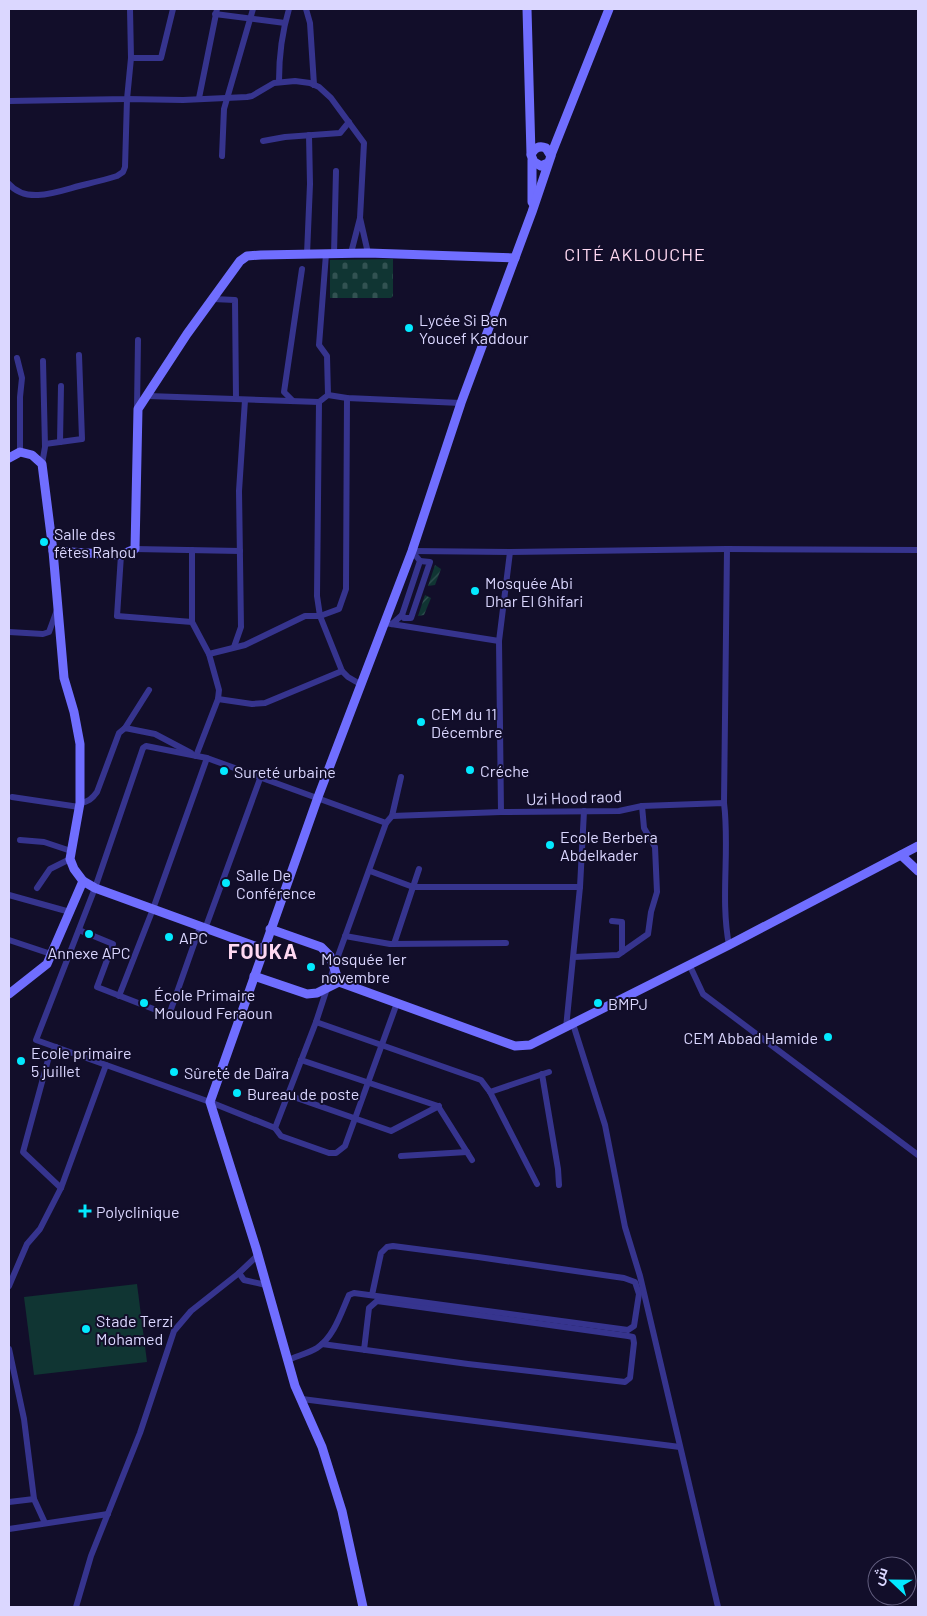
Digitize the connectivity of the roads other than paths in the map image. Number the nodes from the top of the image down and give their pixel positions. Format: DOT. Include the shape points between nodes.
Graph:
graph roads {
  1 [pos="130,9"];
  2 [pos="173,9"];
  3 [pos="253,9"];
  4 [pos="289,9"];
  5 [pos="306,9"];
  6 [pos="527,9"];
  7 [pos="609,9"];
  8 [pos="216,12"];
  9 [pos="250,18"];
  10 [pos="285,23"];
  11 [pos="131,58"];
  12 [pos="279,81"];
  13 [pos="314,85"];
  14 [pos="228,97"];
  15 [pos="199,98"];
  16 [pos="127,99"];
  17 [pos="9,101"];
  18 [pos="349,122"];
  19 [pos="309,135"];
  20 [pos="263,141"];
  21 [pos="222,156"];
  22 [pos="532,157"];
  23 [pos="549,159"];
  24 [pos="336,171"];
  25 [pos="9,184"];
  26 [pos="532,212"];
  27 [pos="360,218"];
  28 [pos="351,253"];
  29 [pos="368,253"];
  30 [pos="307,254"];
  31 [pos="330,254"];
  32 [pos="515,258"];
  33 [pos="302,269"];
  34 [pos="213,299"];
  35 [pos="138,340"];
  36 [pos="79,355"];
  37 [pos="17,358"];
  38 [pos="44,361"];
  39 [pos="61,386"];
  40 [pos="328,395"];
  41 [pos="148,396"];
  42 [pos="347,398"];
  43 [pos="236,399"];
  44 [pos="245,400"];
  45 [pos="293,401"];
  46 [pos="319,402"];
  47 [pos="461,403"];
  48 [pos="138,409"];
  49 [pos="60,442"];
  50 [pos="45,444"];
  51 [pos="20,452"];
  52 [pos="9,458"];
  53 [pos="42,464"];
  54 [pos="135,549"];
  55 [pos="192,550"];
  56 [pos="728,550"];
  57 [pos="918,550"];
  58 [pos="53,551"];
  59 [pos="240,551"];
  60 [pos="412,551"];
  61 [pos="510,552"];
  62 [pos="121,555"];
  63 [pos="420,561"];
  64 [pos="58,606"];
  65 [pos="402,615"];
  66 [pos="320,616"];
  67 [pos="192,622"];
  68 [pos="389,623"];
  69 [pos="9,632"];
  70 [pos="499,641"];
  71 [pos="234,647"];
  72 [pos="209,654"];
  73 [pos="342,671"];
  74 [pos="360,684"];
  75 [pos="149,690"];
  76 [pos="218,699"];
  77 [pos="125,728"];
  78 [pos="196,756"];
  79 [pos="207,758"];
  80 [pos="261,776"];
  81 [pos="401,777"];
  82 [pos="12,797"];
  83 [pos="318,797"];
  84 [pos="724,803"];
  85 [pos="80,805"];
  86 [pos="642,806"];
  87 [pos="584,811"];
  88 [pos="501,812"];
  89 [pos="392,816"];
  90 [pos="386,822"];
  91 [pos="20,840"];
  92 [pos="918,846"];
  93 [pos="71,855"];
  94 [pos="901,855"];
  95 [pos="420,868"];
  96 [pos="370,871"];
  97 [pos="918,871"];
  98 [pos="83,882"];
  99 [pos="413,887"];
  100 [pos="580,887"];
  101 [pos="37,888"];
  102 [pos="95,888"];
  103 [pos="9,895"];
  104 [pos="153,909"];
  105 [pos="70,912"];
  106 [pos="612,921"];
  107 [pos="203,928"];
  108 [pos="270,928"];
  109 [pos="79,930"];
  110 [pos="345,936"];
  111 [pos="9,940"];
  112 [pos="394,944"];
  113 [pos="506,944"];
  114 [pos="729,945"];
  115 [pos="263,950"];
  116 [pos="622,952"];
  117 [pos="51,954"];
  118 [pos="574,957"];
  119 [pos="689,964"];
  120 [pos="334,967"];
  121 [pos="254,976"];
  122 [pos="339,982"];
  123 [pos="326,989"];
  124 [pos="9,994"];
  125 [pos="119,996"];
  126 [pos="397,1003"];
  127 [pos="316,1022"];
  128 [pos="570,1026"];
  129 [pos="381,1045"];
  130 [pos="56,1048"];
  131 [pos="301,1060"];
  132 [pos="106,1065"];
  133 [pos="368,1082"];
  134 [pos="490,1092"];
  135 [pos="288,1095"];
  136 [pos="210,1102"];
  137 [pos="439,1106"];
  138 [pos="355,1117"];
  139 [pos="275,1128"];
  140 [pos="467,1152"];
  141 [pos="918,1155"];
  142 [pos="401,1156"];
  143 [pos="472,1160"];
  144 [pos="537,1184"];
  145 [pos="559,1185"];
  146 [pos="61,1188"];
  147 [pos="258,1255"];
  148 [pos="239,1273"];
  149 [pos="266,1284"];
  150 [pos="9,1286"];
  151 [pos="372,1295"];
  152 [pos="322,1344"];
  153 [pos="9,1348"];
  154 [pos="364,1350"];
  155 [pos="288,1360"];
  156 [pos="12,1381"];
  157 [pos="302,1399"];
  158 [pos="680,1447"];
  159 [pos="34,1499"];
  160 [pos="9,1502"];
  161 [pos="108,1514"];
  162 [pos="45,1523"];
  163 [pos="9,1529"];
  164 [pos="76,1607"];
  165 [pos="363,1607"];
  166 [pos="718,1607"];
  1 -- 11 [label="street"];
  2 -- 11 [label="street" via="161,58"];
  3 -- 9 [label="street"];
  4 -- 10 [label="street"];
  5 -- 13 [label="street" via="310,23"];
  6 -- 22 [label="main road"];
  7 -- 23 [label="main road"];
  8 -- 9 [label="street"];
  8 -- 15 [label="street"];
  9 -- 10 [label="street"];
  9 -- 14 [label="street"];
  10 -- 12 [label="street"];
  11 -- 16 [label="street"];
  12 -- 13 [label="street"];
  12 -- 14 [label="street" via="252,96"];
  13 -- 18 [label="street" via="330,98"];
  14 -- 15 [label="street"];
  14 -- 21 [label="street" via="223,118"];
  15 -- 16 [label="street"];
  16 -- 17 [label="street"];
  16 -- 25 [label="street" via="123,172 112,178 51,194 24,193"];
  18 -- 19 [label="street" via="340,133"];
  18 -- 27 [label="street" via="364,143"];
  19 -- 20 [label="street"];
  19 -- 30 [label="street"];
  22 -- 23 [label="main road" via="540,166"];
  22 -- 23 [label="main road" via="534,149 540,146 548,150"];
  22 -- 26 [label="main road"];
  23 -- 26 [label="main road"];
  24 -- 31 [label="street"];
  26 -- 32 [label="main road"];
  27 -- 28 [label="street"];
  27 -- 29 [label="street"];
  28 -- 29 [label="main road"];
  28 -- 31 [label="main road"];
  29 -- 32 [label="main road"];
  30 -- 31 [label="main road"];
  30 -- 34 [label="main road" via="248,256 240,261"];
  31 -- 40 [label="street" via="319,345 327,356"];
  32 -- 47 [label="main road"];
  33 -- 45 [label="street" via="284,392"];
  34 -- 41 [label="main road"];
  34 -- 43 [label="street" via="235,300"];
  35 -- 48 [label="street"];
  36 -- 49 [label="street" via="82,439"];
  37 -- 51 [label="street" via="22,378"];
  38 -- 50 [label="street"];
  39 -- 49 [label="street"];
  40 -- 42 [label="street"];
  40 -- 46 [label="street"];
  41 -- 43 [label="street"];
  41 -- 48 [label="main road"];
  42 -- 47 [label="street"];
  42 -- 66 [label="street" via="346,589 339,609"];
  43 -- 44 [label="street"];
  44 -- 45 [label="street"];
  44 -- 59 [label="street" via="239,491"];
  45 -- 46 [label="street"];
  46 -- 66 [label="street" via="317,596"];
  47 -- 60 [label="main road"];
  48 -- 54 [label="main road"];
  49 -- 50 [label="street"];
  50 -- 53 [label="street"];
  51 -- 52 [label="main road"];
  51 -- 53 [label="main road" via="32,455"];
  53 -- 58 [label="main road"];
  54 -- 55 [label="street"];
  54 -- 62 [label="main road"];
  55 -- 59 [label="street"];
  55 -- 67 [label="street"];
  56 -- 57 [label="street"];
  56 -- 61 [label="street"];
  56 -- 84 [label="street"];
  58 -- 62 [label="main road"];
  58 -- 64 [label="main road"];
  59 -- 71 [label="street" via="240,627"];
  60 -- 61 [label="street"];
  60 -- 63 [label="street"];
  60 -- 68 [label="main road"];
  61 -- 70 [label="street"];
  62 -- 67 [label="street" via="117,616"];
  63 -- 65 [label="street"];
  63 -- 65 [label="street" via="430,562 411,618"];
  64 -- 69 [label="street" via="49,632"];
  64 -- 85 [label="main road" via="64,678 80,744"];
  65 -- 68 [label="street"];
  66 -- 71 [label="street" via="305,616 245,645"];
  66 -- 73 [label="street"];
  67 -- 72 [label="street"];
  68 -- 70 [label="street"];
  68 -- 74 [label="main road"];
  70 -- 88 [label="street"];
  71 -- 72 [label="street"];
  72 -- 76 [label="street" via="219,690"];
  73 -- 74 [label="street"];
  73 -- 76 [label="street" via="265,703"];
  74 -- 83 [label="main road"];
  75 -- 77 [label="street"];
  76 -- 78 [label="street"];
  77 -- 78 [label="street" via="155,734"];
  77 -- 85 [label="street" via="120,733 97,792"];
  78 -- 79 [label="street"];
  78 -- 102 [label="street" via="143,748"];
  79 -- 80 [label="street"];
  79 -- 104 [label="street"];
  80 -- 83 [label="street"];
  80 -- 107 [label="street"];
  81 -- 89 [label="street"];
  82 -- 85 [label="street"];
  83 -- 90 [label="street"];
  83 -- 108 [label="main road"];
  84 -- 86 [label="street, Uzi Hood raod"];
  84 -- 114 [label="street" via="727,817 725,925"];
  85 -- 93 [label="main road"];
  86 -- 87 [label="street, Uzi Hood raod" via="619,812"];
  86 -- 116 [label="street" via="644,828 654,847 657,892 648,934"];
  87 -- 88 [label="street, Uzi Hood raod"];
  87 -- 100 [label="street"];
  88 -- 89 [label="street, Uzi Hood raod"];
  89 -- 90 [label="street"];
  90 -- 96 [label="street"];
  91 -- 93 [label="street" via="44,842"];
  92 -- 94 [label="main road"];
  93 -- 98 [label="main road" via="74,869"];
  93 -- 101 [label="street" via="50,869"];
  94 -- 97 [label="main road"];
  94 -- 114 [label="main road"];
  95 -- 99 [label="street"];
  96 -- 99 [label="street"];
  96 -- 110 [label="street"];
  98 -- 102 [label="main road"];
  98 -- 105 [label="main road"];
  99 -- 100 [label="street"];
  99 -- 112 [label="street"];
  100 -- 118 [label="street"];
  102 -- 104 [label="main road"];
  102 -- 109 [label="street"];
  103 -- 105 [label="street"];
  104 -- 107 [label="main road"];
  104 -- 125 [label="street"];
  105 -- 117 [label="main road"];
  106 -- 116 [label="street" via="622,922"];
  107 -- 115 [label="main road"];
  107 -- 125 [label="street" via="169,1015"];
  108 -- 115 [label="main road"];
  108 -- 120 [label="main road" via="321,947 330,956"];
  109 -- 125 [label="street" via="114,944 97,987"];
  109 -- 130 [label="street" via="36,1040"];
  110 -- 112 [label="street"];
  110 -- 120 [label="street"];
  111 -- 117 [label="street"];
  112 -- 113 [label="street"];
  114 -- 119 [label="main road"];
  115 -- 121 [label="main road"];
  116 -- 118 [label="street" via="618,955"];
  117 -- 124 [label="main road" via="47,964"];
  118 -- 128 [label="street"];
  119 -- 128 [label="main road"];
  119 -- 141 [label="street" via="703,994"];
  120 -- 122 [label="main road"];
  120 -- 123 [label="street"];
  121 -- 123 [label="main road" via="306,994"];
  121 -- 136 [label="main road"];
  122 -- 123 [label="main road"];
  122 -- 126 [label="main road"];
  123 -- 127 [label="street"];
  126 -- 128 [label="main road" via="515,1046 530,1045"];
  126 -- 129 [label="street"];
  127 -- 129 [label="street"];
  127 -- 131 [label="street"];
  128 -- 158 [label="street" via="605,1125 626,1227"];
  129 -- 133 [label="street"];
  129 -- 134 [label="street" via="481,1080"];
  130 -- 132 [label="street"];
  130 -- 146 [label="street" via="48,1060 24,1152"];
  131 -- 133 [label="street"];
  131 -- 135 [label="street"];
  132 -- 136 [label="street"];
  132 -- 146 [label="street"];
  133 -- 137 [label="street"];
  133 -- 138 [label="street"];
  134 -- 144 [label="street"];
  134 -- 145 [label="street" via="546,1073"];
  135 -- 138 [label="street"];
  135 -- 139 [label="street"];
  136 -- 139 [label="street"];
  136 -- 147 [label="main road"];
  137 -- 138 [label="street" via="391,1131"];
  137 -- 140 [label="street"];
  138 -- 139 [label="street" via="345,1146 336,1153 281,1136"];
  140 -- 142 [label="street"];
  140 -- 143 [label="street"];
  146 -- 150 [label="street" via="40,1229 27,1244"];
  147 -- 148 [label="street"];
  147 -- 149 [label="main road"];
  148 -- 149 [label="street" via="244,1280"];
  148 -- 161 [label="street" via="191,1311 174,1331 140,1433"];
  149 -- 155 [label="main road"];
  151 -- 151 [label="street" via="628,1330 634,1326 639,1290 635,1282 615,1277 393,1246 381,1252"];
  151 -- 152 [label="street" via="354,1293 349,1296"];
  152 -- 154 [label="street"];
  152 -- 155 [label="street"];
  153 -- 156 [label="street"];
  154 -- 154 [label="street" via="625,1382 630,1378 634,1343 633,1337 628,1336 376,1301 369,1308"];
  155 -- 157 [label="main road"];
  156 -- 159 [label="street" via="24,1419"];
  157 -- 158 [label="street"];
  157 -- 165 [label="main road" via="322,1447 342,1512"];
  158 -- 166 [label="street"];
  159 -- 160 [label="street"];
  159 -- 162 [label="street"];
  161 -- 162 [label="street"];
  161 -- 164 [label="street"];
  162 -- 163 [label="street"];
}
